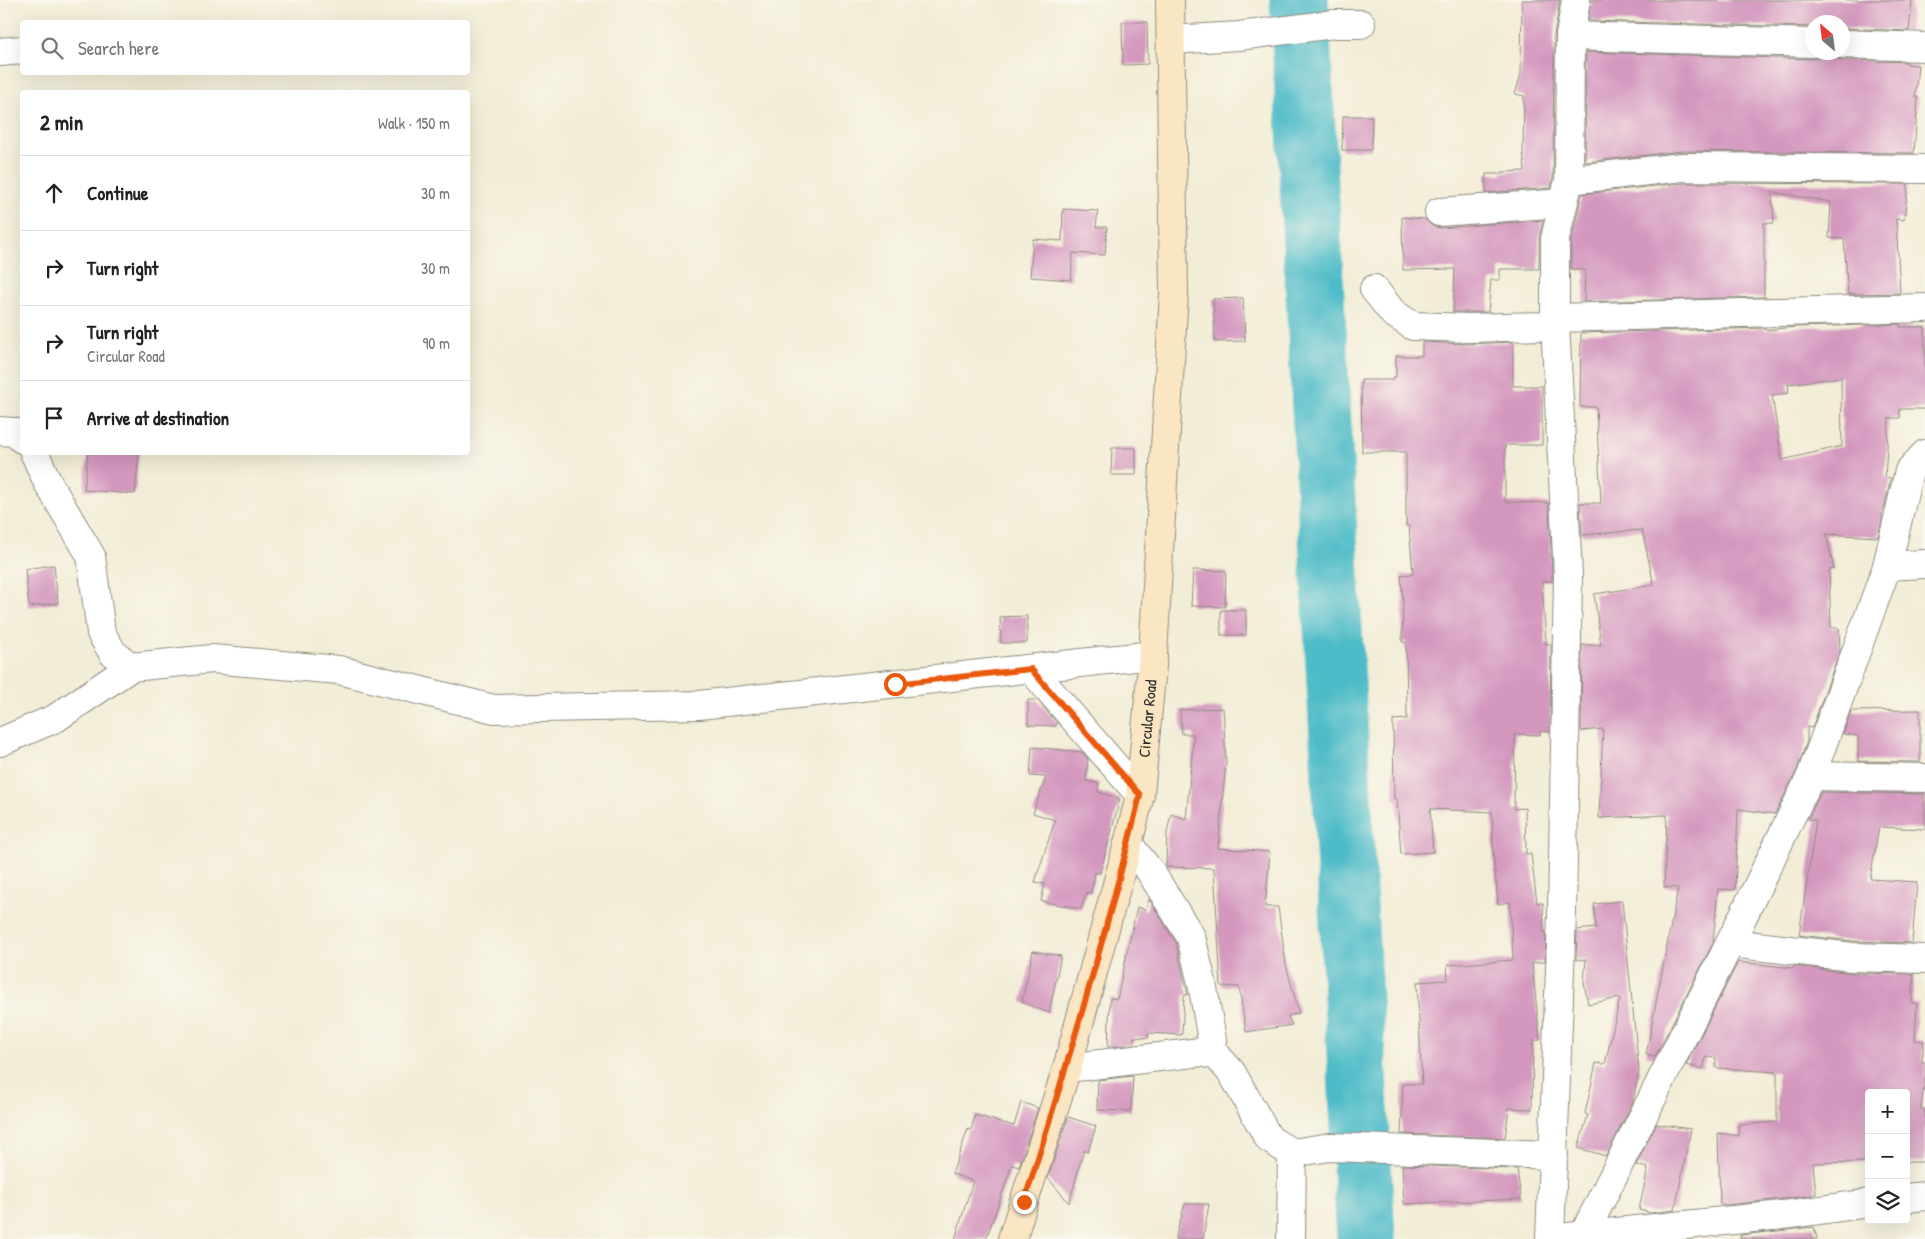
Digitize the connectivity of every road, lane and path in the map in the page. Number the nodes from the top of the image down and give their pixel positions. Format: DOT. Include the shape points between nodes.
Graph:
graph roads {
  1 [pos="1170,0"];
  2 [pos="1576,0"];
  3 [pos="1361,24"];
  4 [pos="1570,36"];
  5 [pos="1171,40"];
  6 [pos="1805,44"];
  7 [pos="1850,44"];
  8 [pos="1925,47"];
  9 [pos="20,50"];
  10 [pos="0,52"];
  11 [pos="1925,169"];
  12 [pos="1566,191"];
  13 [pos="1440,212"];
  14 [pos="1374,289"];
  15 [pos="1925,308"];
  16 [pos="1555,321"];
  17 [pos="0,431"];
  18 [pos="20,437"];
  19 [pos="1925,454"];
  20 [pos="35,455"];
  21 [pos="1925,564"];
  22 [pos="1887,566"];
  23 [pos="1154,643"];
  24 [pos="131,667"];
  25 [pos="1031,669"];
  26 [pos="0,742"];
  27 [pos="1812,776"];
  28 [pos="1925,778"];
  29 [pos="1140,795"];
  30 [pos="1128,844"];
  31 [pos="1730,943"];
  32 [pos="1925,959"];
  33 [pos="1209,1054"];
  34 [pos="1067,1068"];
  35 [pos="1292,1152"];
  36 [pos="1554,1155"];
  37 [pos="1925,1196"];
  38 [pos="1910,1198"];
  39 [pos="1865,1205"];
  40 [pos="1583,1236"];
  41 [pos="1012,1239"];
  42 [pos="1291,1239"];
  43 [pos="1550,1239"];
  44 [pos="1554,1239"];
  1 -- 5 [label="main road, Circular Road"];
  2 -- 4 [label="street"];
  3 -- 5 [label="street"];
  4 -- 6 [label="street"];
  4 -- 12 [label="street"];
  5 -- 23 [label="main road, Circular Road" via="1174,294"];
  7 -- 8 [label="street"];
  9 -- 10 [label="street"];
  11 -- 12 [label="street" via="1682,167"];
  12 -- 13 [label="street"];
  12 -- 16 [label="street" via="1555,239"];
  14 -- 16 [label="street" via="1393,313 1413,326 1544,326"];
  15 -- 16 [label="street"];
  16 -- 36 [label="street" via="1568,575"];
  17 -- 18 [label="street" via="14,432"];
  19 -- 22 [label="street" via="1909,471"];
  20 -- 24 [label="street" via="91,556 101,632 113,653"];
  21 -- 22 [label="street"];
  22 -- 27 [label="street"];
  23 -- 25 [label="street"];
  23 -- 29 [label="main road, Circular Road"];
  24 -- 25 [label="street" via="212,660 339,670 494,709 699,705"];
  24 -- 26 [label="street" via="56,718"];
  25 -- 29 [label="street"];
  27 -- 28 [label="street"];
  27 -- 31 [label="street"];
  29 -- 30 [label="main road, Circular Road"];
  30 -- 33 [label="street" via="1150,871 1191,937 1212,1040"];
  30 -- 34 [label="main road, Circular Road"];
  31 -- 32 [label="street" via="1852,957"];
  31 -- 40 [label="street"];
  33 -- 34 [label="street" via="1200,1052"];
  33 -- 35 [label="street" via="1217,1056 1232,1073 1269,1139"];
  34 -- 41 [label="main road, Circular Road"];
  35 -- 36 [label="street" via="1330,1147"];
  35 -- 42 [label="street"];
  36 -- 43 [label="street"];
  37 -- 38 [label="street"];
  39 -- 40 [label="street"];
  40 -- 44 [label="street"];
}
